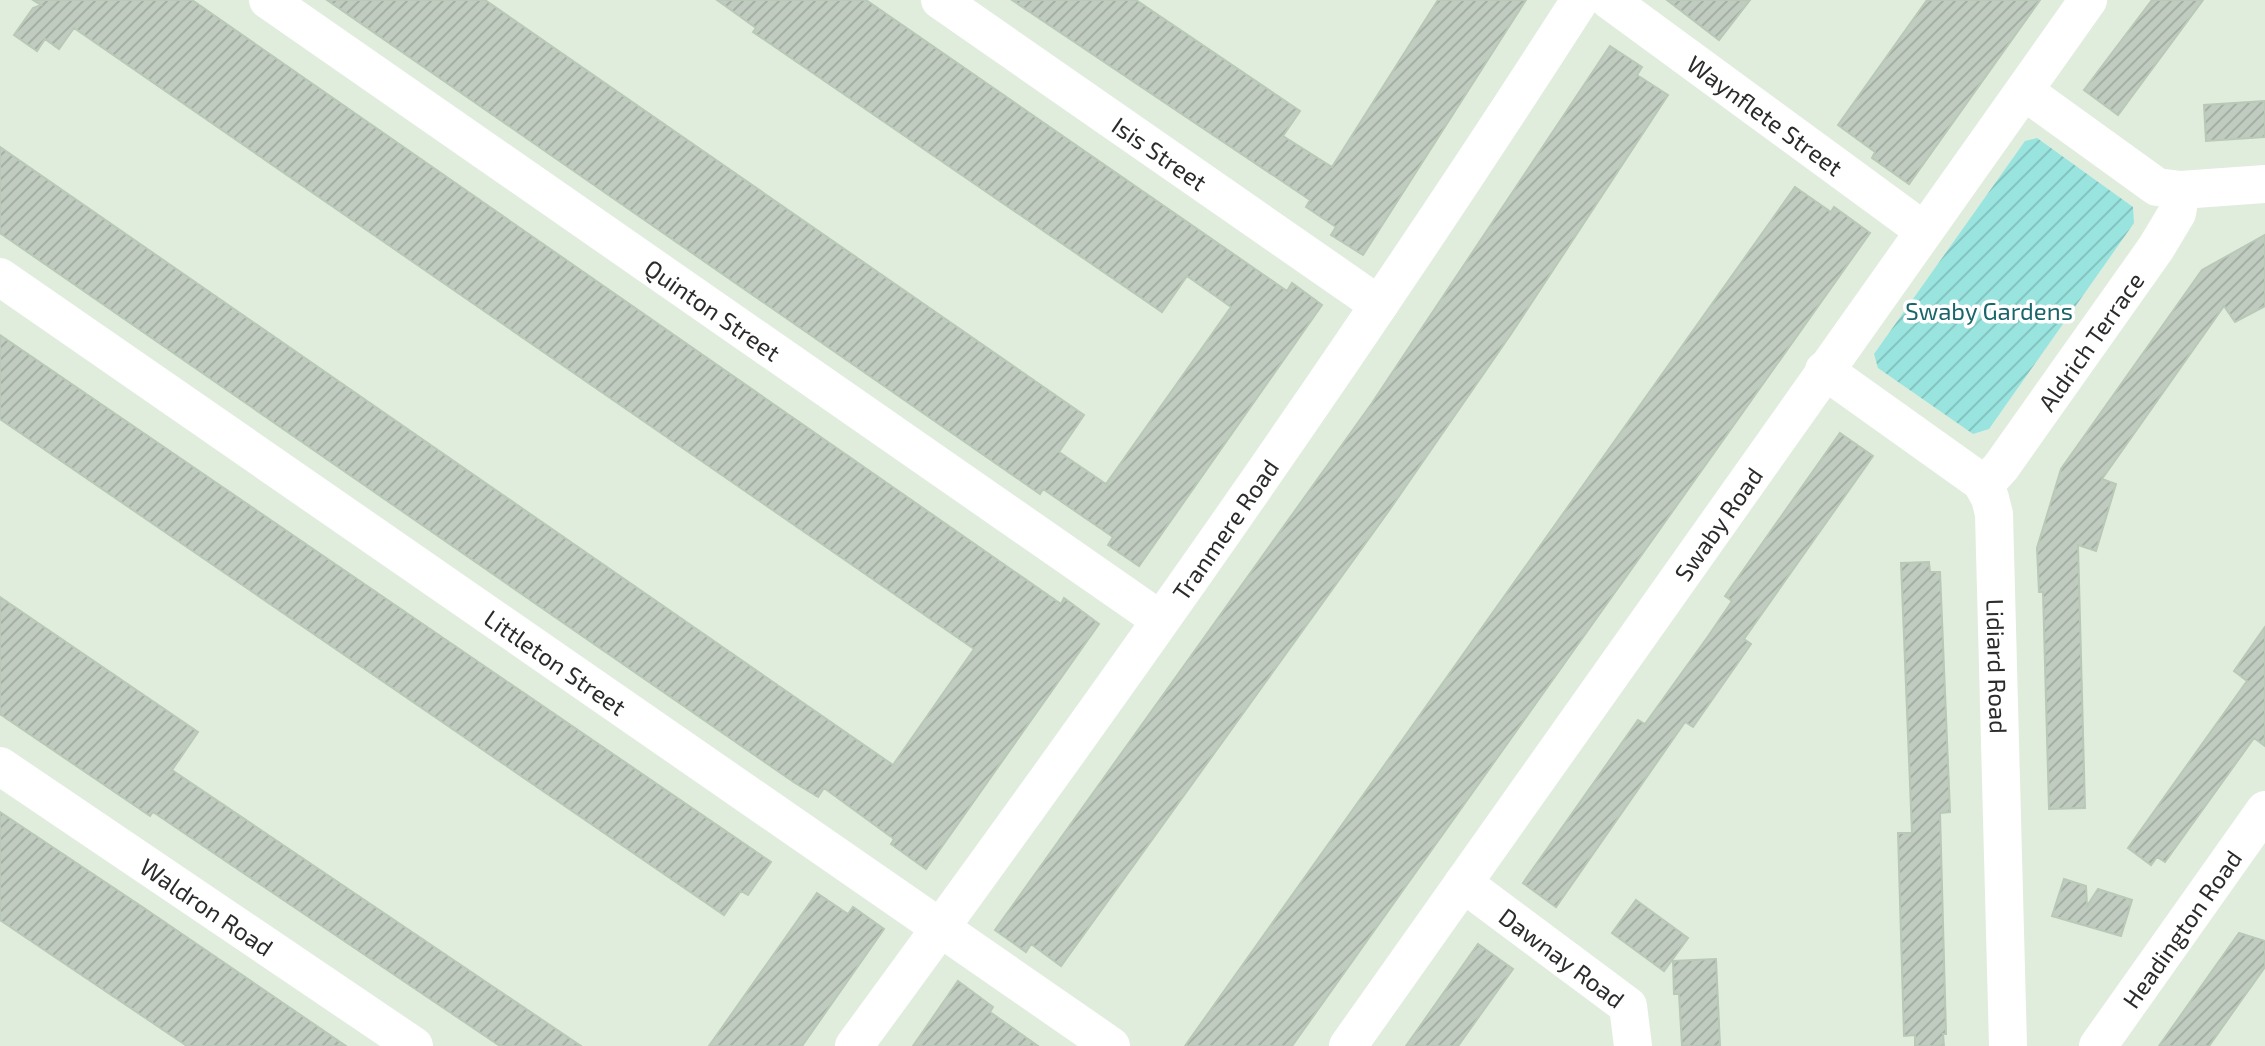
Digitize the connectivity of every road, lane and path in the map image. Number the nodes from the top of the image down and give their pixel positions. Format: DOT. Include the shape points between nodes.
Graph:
graph roads {
  1 [pos="268,0"];
  2 [pos="940,0"];
  3 [pos="1580,0"];
  4 [pos="1609,0"];
  5 [pos="2088,0"];
  6 [pos="2024,91"];
  7 [pos="2265,184"];
  8 [pos="2181,190"];
  9 [pos="1923,230"];
  10 [pos="0,277"];
  11 [pos="1379,305"];
  12 [pos="1824,370"];
  13 [pos="1981,482"];
  14 [pos="1159,619"];
  15 [pos="0,766"];
  16 [pos="2265,810"];
  17 [pos="1463,883"];
  18 [pos="940,928"];
  19 [pos="414,1046"];
  20 [pos="854,1046"];
  21 [pos="1111,1046"];
  22 [pos="1348,1046"];
  23 [pos="1633,1046"];
  24 [pos="2008,1046"];
  25 [pos="2098,1046"];
  1 -- 14 [label="street, Quinton Street"];
  2 -- 11 [label="street, Isis Street"];
  3 -- 11 [label="street, Tranmere Road"];
  4 -- 9 [label="street, Waynflete Street"];
  5 -- 6 [label="street, Swaby Road"];
  6 -- 8 [label="street" via="2143,179"];
  6 -- 9 [label="street, Swaby Road"];
  7 -- 8 [label="street"];
  8 -- 13 [label="street, Aldrich Terrace" via="2177,213 2156,248 2001,467"];
  9 -- 12 [label="street, Swaby Road"];
  10 -- 18 [label="street, Littleton Street"];
  11 -- 14 [label="street, Tranmere Road"];
  12 -- 13 [label="street"];
  12 -- 17 [label="street, Swaby Road"];
  13 -- 24 [label="street, Lidiard Road" via="1994,514"];
  14 -- 18 [label="street, Tranmere Road"];
  15 -- 19 [label="street, Waldron Road"];
  16 -- 25 [label="street, Headington Road"];
  17 -- 22 [label="street, Swaby Road"];
  17 -- 23 [label="street, Dawnay Road" via="1628,1006"];
  18 -- 20 [label="street, Tranmere Road"];
  18 -- 21 [label="street, Littleton Street"];
}
